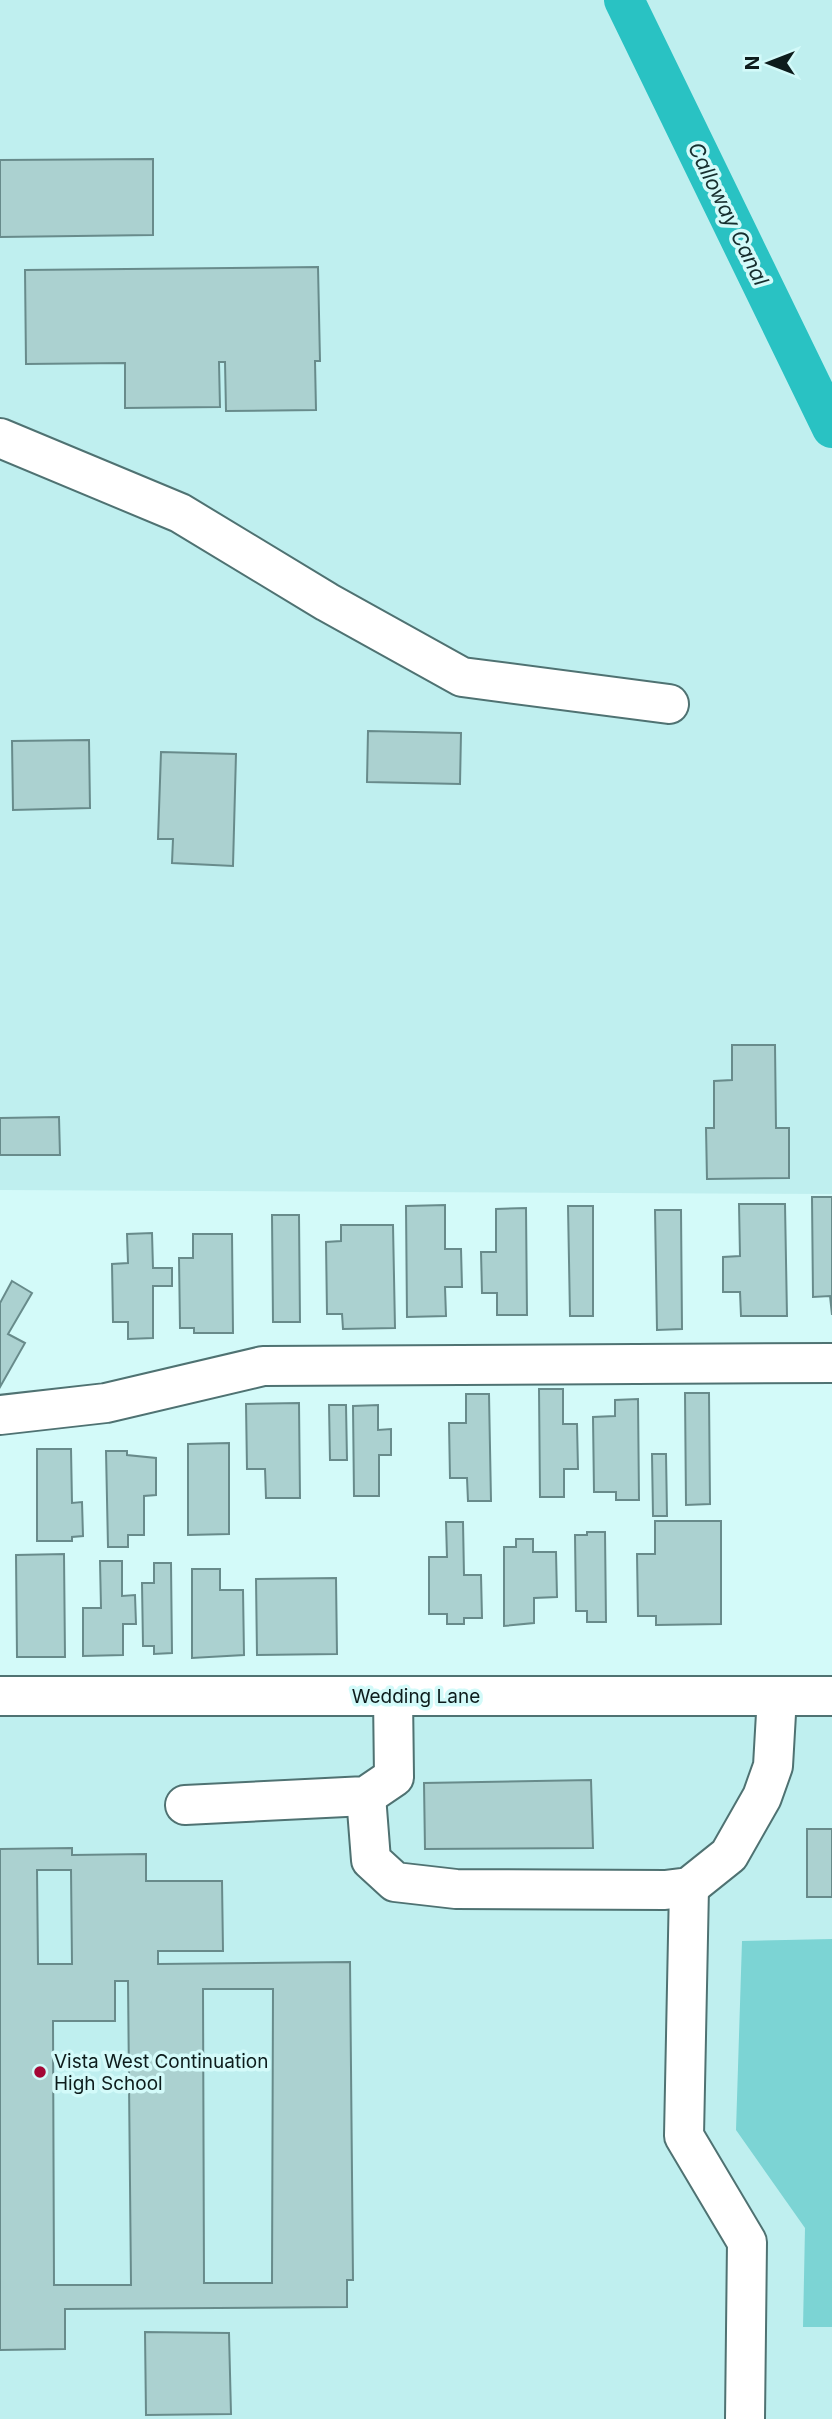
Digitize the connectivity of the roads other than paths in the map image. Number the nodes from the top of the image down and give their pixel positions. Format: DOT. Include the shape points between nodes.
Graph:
graph roads {
  1 [pos="0,438"];
  2 [pos="670,704"];
  3 [pos="832,1363"];
  4 [pos="0,1415"];
  5 [pos="0,1696"];
  6 [pos="393,1696"];
  7 [pos="777,1696"];
  8 [pos="832,1696"];
  9 [pos="366,1796"];
  10 [pos="185,1805"];
  11 [pos="689,1886"];
  12 [pos="745,2419"];
  1 -- 2 [label="street" via="180,513 462,677"];
  3 -- 4 [label="street" via="263,1366 106,1403"];
  5 -- 6 [label="street, Wedding Lane"];
  6 -- 7 [label="street, Wedding Lane"];
  6 -- 9 [label="street" via="394,1777"];
  7 -- 8 [label="street, Wedding Lane"];
  7 -- 11 [label="street" via="773,1766 762,1797 729,1854"];
  9 -- 10 [label="street"];
  9 -- 11 [label="street" via="371,1860 395,1882 456,1889 665,1890"];
  11 -- 12 [label="street" via="684,2136 747,2242"];
}
